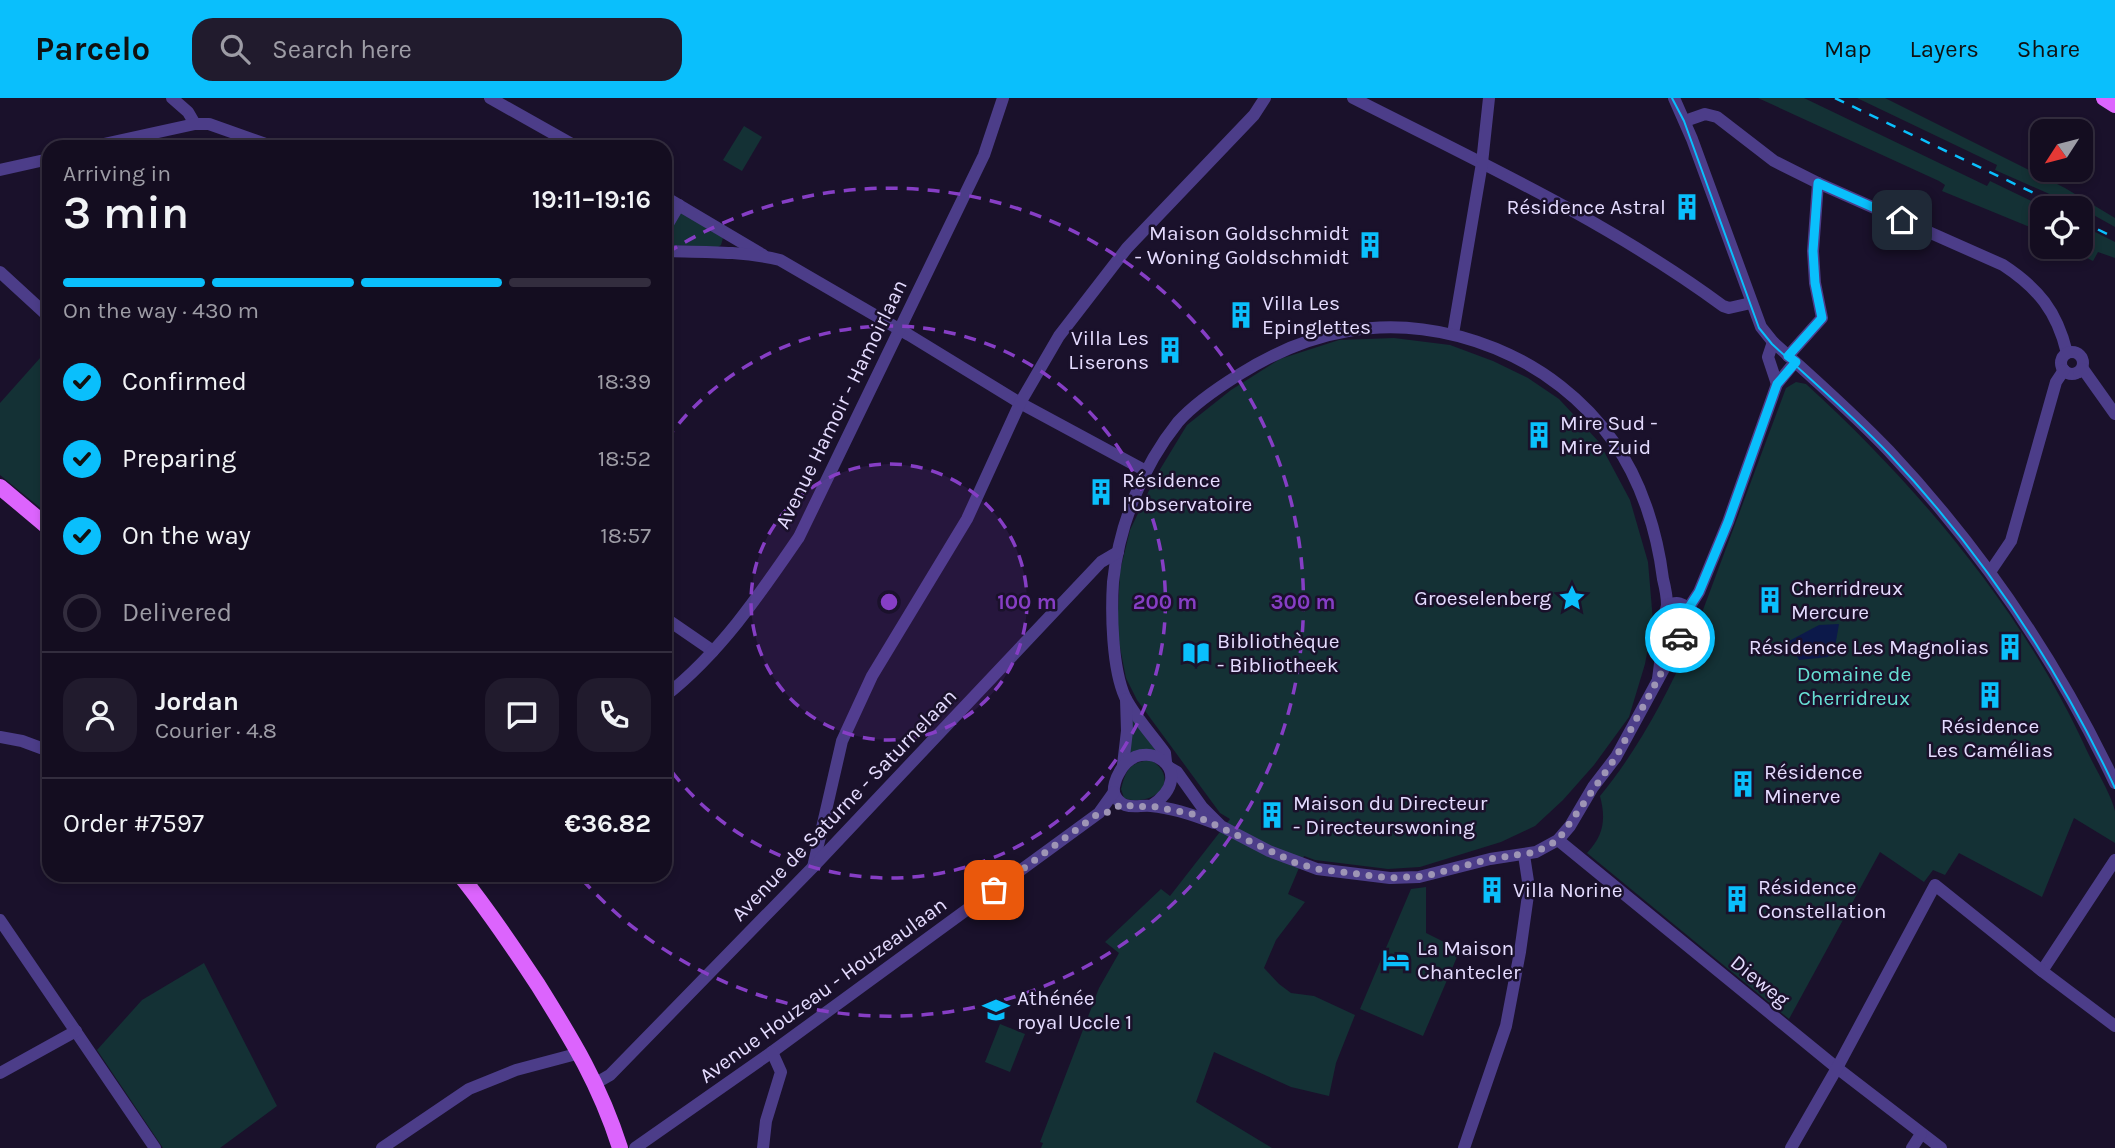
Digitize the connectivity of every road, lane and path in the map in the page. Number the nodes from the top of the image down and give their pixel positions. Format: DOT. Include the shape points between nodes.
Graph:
graph roads {
  1 [pos="172,98"];
  2 [pos="490,98"];
  3 [pos="1003,98"];
  4 [pos="1265,98"];
  5 [pos="1353,98"];
  6 [pos="1489,98"];
  7 [pos="1674,98"];
  8 [pos="2104,98"];
  9 [pos="2115,105"];
  10 [pos="1685,121"];
  11 [pos="195,124"];
  12 [pos="122,140"];
  13 [pos="254,140"];
  14 [pos="565,140"];
  15 [pos="42,161"];
  16 [pos="1482,163"];
  17 [pos="0,170"];
  18 [pos="1818,183"];
  19 [pos="672,201"];
  20 [pos="679,205"];
  21 [pos="672,217"];
  22 [pos="727,246"];
  23 [pos="672,250"];
  24 [pos="766,257"];
  25 [pos="0,272"];
  26 [pos="1751,303"];
  27 [pos="42,311"];
  28 [pos="899,329"];
  29 [pos="1453,334"];
  30 [pos="1773,342"];
  31 [pos="2067,353"];
  32 [pos="1792,359"];
  33 [pos="2064,370"];
  34 [pos="2079,372"];
  35 [pos="1777,384"];
  36 [pos="1020,403"];
  37 [pos="2115,414"];
  38 [pos="1146,471"];
  39 [pos="0,487"];
  40 [pos="42,522"];
  41 [pos="2004,550"];
  42 [pos="1118,552"];
  43 [pos="1980,558"];
  44 [pos="1990,572"];
  45 [pos="1667,606"];
  46 [pos="1688,609"];
  47 [pos="672,623"];
  48 [pos="1665,625"];
  49 [pos="1685,628"];
  50 [pos="713,652"];
  51 [pos="1658,679"];
  52 [pos="672,690"];
  53 [pos="1126,698"];
  54 [pos="0,737"];
  55 [pos="42,748"];
  56 [pos="1123,765"];
  57 [pos="1168,765"];
  58 [pos="2115,783"];
  59 [pos="1114,792"];
  60 [pos="1122,804"];
  61 [pos="1151,806"];
  62 [pos="1099,813"];
  63 [pos="1220,826"];
  64 [pos="1558,840"];
  65 [pos="1524,855"];
  66 [pos="2115,860"];
  67 [pos="813,867"];
  68 [pos="465,882"];
  69 [pos="0,920"];
  70 [pos="2042,971"];
  71 [pos="2115,1026"];
  72 [pos="76,1031"];
  73 [pos="772,1052"];
  74 [pos="580,1053"];
  75 [pos="1837,1068"];
  76 [pos="0,1073"];
  77 [pos="596,1083"];
  78 [pos="1921,1134"];
  79 [pos="155,1148"];
  80 [pos="382,1148"];
  81 [pos="620,1148"];
  82 [pos="635,1148"];
  83 [pos="763,1148"];
  84 [pos="1465,1148"];
  85 [pos="1791,1148"];
  86 [pos="1912,1148"];
  87 [pos="1941,1148"];
  1 -- 11 [label="street"];
  2 -- 14 [label="street"];
  3 -- 28 [label="street, Avenue Hamoir - Hamoirlaan" via="984,155"];
  4 -- 36 [label="street" via="1254,116 1127,248 1059,336"];
  5 -- 16 [label="street"];
  6 -- 16 [label="street"];
  7 -- 10 [label="street"];
  8 -- 9 [label="main road"];
  10 -- 18 [label="street" via="1704,114 1717,117 1774,161"];
  10 -- 26 [label="street"];
  11 -- 12 [label="street"];
  11 -- 13 [label="street" via="209,124"];
  15 -- 17 [label="street"];
  16 -- 26 [label="street" via="1653,257 1723,306"];
  16 -- 29 [label="street"];
  18 -- 31 [label="street" via="2015,272 2053,314"];
  18 -- 32 [label="street" via="1813,240 1822,318"];
  19 -- 20 [label="street"];
  20 -- 21 [label="street"];
  20 -- 22 [label="street"];
  22 -- 23 [label="street"];
  22 -- 24 [label="street"];
  22 -- 24 [label="street"];
  24 -- 28 [label="street" via="779,260"];
  25 -- 27 [label="street"];
  26 -- 30 [label="street"];
  28 -- 36 [label="street"];
  28 -- 50 [label="street, Avenue Hamoir - Hamoirlaan" via="799,537"];
  29 -- 38 [label="street" via="1345,331 1286,350 1202,400 1179,421"];
  29 -- 45 [label="street" via="1486,344 1534,369 1585,409 1613,440 1644,500"];
  30 -- 32 [label="street"];
  30 -- 35 [label="street" via="1768,357"];
  31 -- 33 [label="street" via="2062,359"];
  31 -- 34 [label="street" via="2081,355 2084,366"];
  32 -- 35 [label="street"];
  32 -- 43 [label="street" via="1888,451"];
  33 -- 34 [label="street"];
  33 -- 41 [label="street" via="2056,382 2011,541"];
  34 -- 37 [label="street" via="2083,369"];
  35 -- 46 [label="street" via="1728,522"];
  36 -- 38 [label="street"];
  36 -- 67 [label="street" via="967,519 872,676 842,741"];
  38 -- 42 [label="street"];
  39 -- 40 [label="main road"];
  41 -- 43 [label="street"];
  41 -- 44 [label="street"];
  42 -- 53 [label="street" via="1112,601 1114,639"];
  42 -- 67 [label="street, Avenue de Saturne - Saturnelaan" via="1101,562"];
  43 -- 44 [label="street"];
  44 -- 58 [label="street" via="2052,664"];
  45 -- 46 [label="street" via="1679,603"];
  45 -- 48 [label="street"];
  46 -- 49 [label="street" via="1691,617"];
  47 -- 50 [label="street"];
  48 -- 49 [label="street"];
  48 -- 51 [label="street"];
  49 -- 51 [label="street"];
  50 -- 52 [label="street, Avenue Hamoir - Hamoirlaan"];
  51 -- 64 [label="street" via="1616,757"];
  53 -- 56 [label="street"];
  53 -- 57 [label="street" via="1165,753"];
  54 -- 55 [label="street"];
  56 -- 57 [label="street" via="1146,755"];
  56 -- 59 [label="street"];
  57 -- 61 [label="street" via="1166,791"];
  57 -- 63 [label="street"];
  59 -- 60 [label="street"];
  59 -- 62 [label="street, Avenue Houzeau - Houzeaulaan"];
  60 -- 61 [label="street"];
  60 -- 62 [label="street, Avenue Houzeau - Houzeaulaan"];
  61 -- 63 [label="street" via="1192,814"];
  62 -- 73 [label="street, Avenue Houzeau - Houzeaulaan"];
  63 -- 65 [label="street" via="1296,863 1390,878 1426,876"];
  64 -- 65 [label="street"];
  64 -- 75 [label="street, Dieweg"];
  65 -- 84 [label="street" via="1529,888 1506,1026"];
  66 -- 70 [label="street"];
  67 -- 77 [label="street, Avenue de Saturne - Saturnelaan" via="610,1076"];
  68 -- 74 [label="main road"];
  69 -- 72 [label="street"];
  70 -- 71 [label="street"];
  70 -- 75 [label="street" via="1935,885"];
  72 -- 76 [label="street"];
  72 -- 79 [label="street"];
  73 -- 82 [label="street, Avenue Houzeau - Houzeaulaan"];
  73 -- 83 [label="street" via="781,1072"];
  74 -- 77 [label="main road"];
  74 -- 80 [label="street" via="516,1070 469,1089"];
  75 -- 78 [label="street, Dieweg"];
  75 -- 85 [label="street"];
  77 -- 81 [label="main road"];
  78 -- 86 [label="street"];
  78 -- 87 [label="street, Dieweg"];
}
